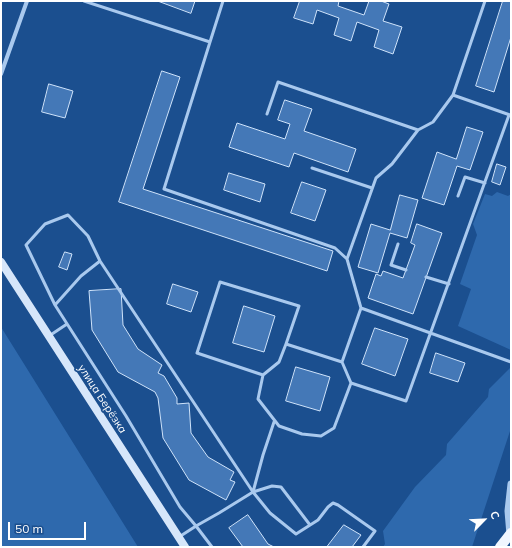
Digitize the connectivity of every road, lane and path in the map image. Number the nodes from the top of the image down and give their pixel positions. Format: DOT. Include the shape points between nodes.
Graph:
graph roads {
  1 [pos="27,1"];
  2 [pos="84,1"];
  3 [pos="222,1"];
  4 [pos="485,1"];
  5 [pos="210,42"];
  6 [pos="1,74"];
  7 [pos="453,95"];
  8 [pos="267,114"];
  9 [pos="510,115"];
  10 [pos="418,130"];
  11 [pos="312,168"];
  12 [pos="485,183"];
  13 [pos="372,188"];
  14 [pos="458,196"];
  15 [pos="398,244"];
  16 [pos="346,259"];
  17 [pos="100,261"];
  18 [pos="1,262"];
  19 [pos="406,270"];
  20 [pos="426,277"];
  21 [pos="449,284"];
  22 [pos="55,305"];
  23 [pos="361,308"];
  24 [pos="67,324"];
  25 [pos="431,333"];
  26 [pos="49,336"];
  27 [pos="286,344"];
  28 [pos="342,362"];
  29 [pos="511,362"];
  30 [pos="263,375"];
  31 [pos="351,383"];
  32 [pos="274,422"];
  33 [pos="511,484"];
  34 [pos="253,492"];
  35 [pos="310,525"];
  36 [pos="196,526"];
  37 [pos="510,534"];
  38 [pos="179,537"];
  39 [pos="185,547"];
  40 [pos="212,547"];
  41 [pos="364,547"];
  42 [pos="500,547"];
  1 -- 6 [label="street"];
  2 -- 5 [label="lane"];
  3 -- 5 [label="lane"];
  4 -- 7 [label="lane"];
  5 -- 16 [label="lane" via="164,189 335,248"];
  7 -- 9 [label="lane"];
  7 -- 10 [label="lane" via="433,122"];
  8 -- 10 [label="lane" via="278,82"];
  9 -- 12 [label="lane"];
  10 -- 13 [label="lane" via="392,164 376,178"];
  11 -- 13 [label="lane"];
  12 -- 14 [label="lane" via="464,177"];
  12 -- 21 [label="lane"];
  13 -- 16 [label="lane"];
  15 -- 19 [label="lane" via="391,265"];
  16 -- 23 [label="lane"];
  17 -- 22 [label="lane" via="81,276"];
  17 -- 22 [label="lane" via="88,236 68,216 45,224 26,245"];
  17 -- 34 [label="lane"];
  18 -- 26 [label="main road, улица Берёзка"];
  20 -- 21 [label="lane"];
  21 -- 25 [label="lane"];
  22 -- 24 [label="lane"];
  23 -- 25 [label="lane"];
  23 -- 28 [label="lane"];
  24 -- 26 [label="lane"];
  24 -- 36 [label="lane" via="180,507"];
  25 -- 29 [label="lane"];
  25 -- 31 [label="lane" via="406,401"];
  26 -- 38 [label="main road, улица Берёзка"];
  27 -- 28 [label="lane"];
  27 -- 30 [label="lane" via="279,362"];
  27 -- 30 [label="lane" via="299,306 220,282 197,353"];
  28 -- 31 [label="lane"];
  30 -- 32 [label="lane" via="258,399"];
  31 -- 32 [label="lane" via="334,428 321,436 302,434"];
  32 -- 34 [label="lane"];
  33 -- 37 [label="street" via="508,511"];
  34 -- 35 [label="lane" via="272,486 281,487"];
  34 -- 35 [label="lane" via="270,513 296,534"];
  34 -- 36 [label="lane"];
  35 -- 41 [label="lane" via="333,503 338,505 375,531"];
  36 -- 38 [label="lane"];
  36 -- 40 [label="lane"];
  37 -- 42 [label="main road"];
  38 -- 39 [label="main road, улица Берёзка"];
}
